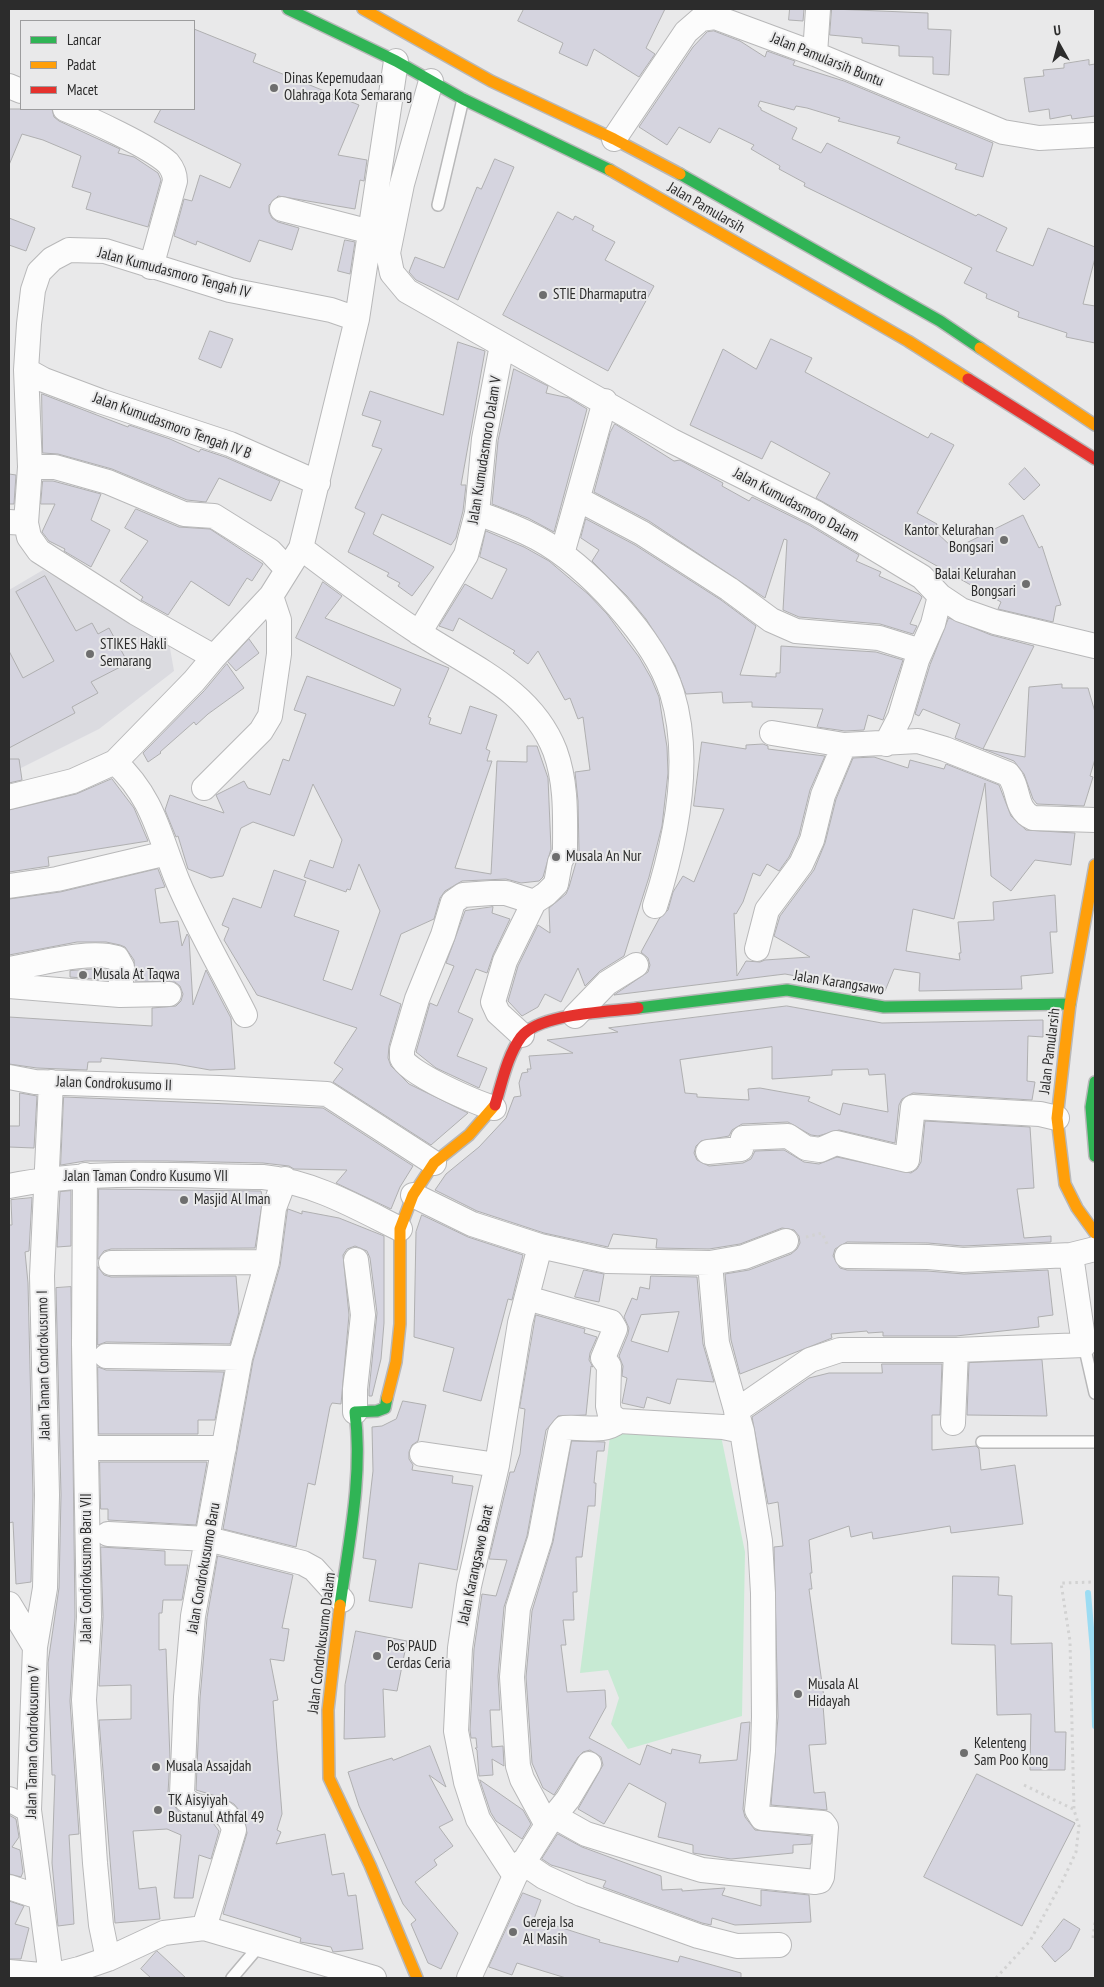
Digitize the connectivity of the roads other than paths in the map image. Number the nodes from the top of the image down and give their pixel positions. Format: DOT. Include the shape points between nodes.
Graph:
graph roads {
  1 [pos="288,9"];
  2 [pos="363,9"];
  3 [pos="818,9"];
  4 [pos="744,18"];
  5 [pos="815,54"];
  6 [pos="396,61"];
  7 [pos="431,80"];
  8 [pos="463,99"];
  9 [pos="67,110"];
  10 [pos="1095,135"];
  11 [pos="614,139"];
  12 [pos="438,206"];
  13 [pos="282,209"];
  14 [pos="371,232"];
  15 [pos="151,267"];
  16 [pos="357,319"];
  17 [pos="502,345"];
  18 [pos="26,370"];
  19 [pos="605,401"];
  20 [pos="1095,425"];
  21 [pos="1095,460"];
  22 [pos="30,467"];
  23 [pos="318,483"];
  24 [pos="578,499"];
  25 [pos="477,513"];
  26 [pos="18,523"];
  27 [pos="301,548"];
  28 [pos="562,554"];
  29 [pos="287,569"];
  30 [pos="271,596"];
  31 [pos="940,596"];
  32 [pos="419,633"];
  33 [pos="1095,646"];
  34 [pos="921,649"];
  35 [pos="214,657"];
  36 [pos="772,733"];
  37 [pos="886,744"];
  38 [pos="844,745"];
  39 [pos="116,762"];
  40 [pos="204,788"];
  41 [pos="9,797"];
  42 [pos="1095,820"];
  43 [pos="168,853"];
  44 [pos="1095,865"];
  45 [pos="9,886"];
  46 [pos="534,902"];
  47 [pos="655,906"];
  48 [pos="757,949"];
  49 [pos="636,964"];
  50 [pos="9,969"];
  51 [pos="9,986"];
  52 [pos="169,994"];
  53 [pos="120,996"];
  54 [pos="1070,1004"];
  55 [pos="245,1014"];
  56 [pos="575,1016"];
  57 [pos="522,1035"];
  58 [pos="9,1077"];
  59 [pos="51,1082"];
  60 [pos="1095,1082"];
  61 [pos="1093,1107"];
  62 [pos="494,1108"];
  63 [pos="1057,1118"];
  64 [pos="708,1152"];
  65 [pos="1095,1156"];
  66 [pos="434,1163"];
  67 [pos="85,1175"];
  68 [pos="45,1179"];
  69 [pos="284,1179"];
  70 [pos="9,1186"];
  71 [pos="413,1195"];
  72 [pos="400,1229"];
  73 [pos="1095,1232"];
  74 [pos="786,1241"];
  75 [pos="540,1246"];
  76 [pos="1095,1249"];
  77 [pos="1072,1255"];
  78 [pos="848,1256"];
  79 [pos="356,1260"];
  80 [pos="267,1262"];
  81 [pos="111,1263"];
  82 [pos="710,1263"];
  83 [pos="527,1298"];
  84 [pos="1090,1345"];
  85 [pos="956,1350"];
  86 [pos="106,1356"];
  87 [pos="240,1358"];
  88 [pos="1095,1393"];
  89 [pos="355,1412"];
  90 [pos="619,1421"];
  91 [pos="739,1421"];
  92 [pos="954,1424"];
  93 [pos="982,1442"];
  94 [pos="1095,1442"];
  95 [pos="86,1448"];
  96 [pos="224,1448"];
  97 [pos="422,1454"];
  98 [pos="497,1464"];
  99 [pos="108,1534"];
  100 [pos="208,1539"];
  101 [pos="342,1600"];
  102 [pos="9,1604"];
  103 [pos="36,1647"];
  104 [pos="589,1764"];
  105 [pos="19,1805"];
  106 [pos="551,1821"];
  107 [pos="518,1869"];
  108 [pos="9,1888"];
  109 [pos="39,1897"];
  110 [pos="204,1928"];
  111 [pos="260,1945"];
  112 [pos="779,1945"];
  113 [pos="108,1958"];
  114 [pos="9,1972"];
  115 [pos="51,1976"];
  116 [pos="232,1978"];
  117 [pos="374,1978"];
  118 [pos="417,1978"];
  119 [pos="468,1978"];
  1 -- 6 [label="main road, Jalan Pamularsih"];
  2 -- 11 [label="main road, Jalan Pamularsih" via="491,81"];
  3 -- 5 [label="street"];
  4 -- 5 [label="street, Jalan Pamularsih Buntu"];
  4 -- 11 [label="street, Jalan Pamularsih Buntu" via="715,17 694,23"];
  5 -- 10 [label="street, Jalan Pamularsih Buntu" via="1003,132 1039,138"];
  6 -- 7 [label="main road, Jalan Pamularsih"];
  6 -- 14 [label="street"];
  7 -- 8 [label="main road, Jalan Pamularsih"];
  7 -- 17 [label="street" via="395,214 388,253 390,267 396,280 408,291"];
  8 -- 12 [label="lane"];
  8 -- 21 [label="main road, Jalan Pamularsih" via="600,164 908,341"];
  9 -- 15 [label="street" via="148,150 174,172 175,181"];
  11 -- 20 [label="main road, Jalan Pamularsih" via="750,212 940,321"];
  13 -- 14 [label="street"];
  14 -- 16 [label="street"];
  15 -- 16 [label="street, Jalan Kumudasmoro Tengah IV" via="230,290 331,310"];
  15 -- 18 [label="street, Jalan Kumudasmoro Tengah IV" via="104,251 82,248 69,250 52,259 39,272 33,290"];
  16 -- 23 [label="street"];
  17 -- 19 [label="street, Jalan Kumudasmoro Dalam"];
  17 -- 25 [label="street, Jalan Kumudasmoro Dalam V" via="484,439"];
  18 -- 22 [label="street, Jalan Kumudasmoro Tengah IV"];
  18 -- 23 [label="street, Jalan Kumudasmoro Tengah IV B" via="100,401 230,444"];
  19 -- 24 [label="street"];
  19 -- 31 [label="street, Jalan Kumudasmoro Dalam" via="672,441 816,513 922,577"];
  22 -- 26 [label="street, Jalan Kumudasmoro Tengah IV"];
  22 -- 29 [label="street" via="56,467 108,482 184,514 214,516 270,551"];
  23 -- 27 [label="street"];
  24 -- 28 [label="street"];
  24 -- 34 [label="street" via="642,533 771,620 788,628 808,634 879,638"];
  25 -- 28 [label="street" via="537,538"];
  25 -- 32 [label="street, Jalan Kumudasmoro Dalam V" via="466,555"];
  26 -- 35 [label="street" via="38,551 136,613"];
  27 -- 29 [label="street"];
  27 -- 32 [label="street"];
  28 -- 47 [label="street" via="614,600 662,668 672,692 681,758 678,819"];
  29 -- 30 [label="street"];
  30 -- 35 [label="street"];
  30 -- 40 [label="street" via="279,620 279,654 270,716 261,731"];
  31 -- 33 [label="street, Jalan Kumudasmoro Dalam" via="980,618"];
  31 -- 34 [label="street" via="933,624"];
  32 -- 46 [label="street" via="493,677 516,696 535,716 554,751 563,784 565,852 556,884"];
  34 -- 37 [label="street" via="900,717"];
  35 -- 39 [label="street"];
  36 -- 38 [label="street"];
  37 -- 38 [label="street"];
  37 -- 42 [label="street" via="918,741 999,769 1012,778 1019,804 1033,818"];
  38 -- 48 [label="street" via="823,795 812,840 801,864 767,910"];
  39 -- 41 [label="street" via="72,781"];
  39 -- 43 [label="street" via="141,791 159,826"];
  43 -- 45 [label="street" via="57,879"];
  43 -- 55 [label="street" via="178,882"];
  44 -- 54 [label="main road, Jalan Pamularsih"];
  46 -- 57 [label="street" via="505,961 493,1002 498,1014"];
  46 -- 62 [label="street" via="491,893 463,895 453,902 402,1050 402,1058 407,1064 426,1078 457,1095"];
  49 -- 56 [label="street" via="607,983"];
  50 -- 53 [label="street" via="107,955 118,958 122,967"];
  51 -- 53 [label="street"];
  52 -- 53 [label="street"];
  54 -- 56 [label="main road, Jalan Karangsawo" via="884,1007 787,990"];
  54 -- 63 [label="main road, Jalan Pamularsih"];
  56 -- 57 [label="main road, Jalan Karangsawo" via="542,1022"];
  57 -- 62 [label="main road" via="514,1048"];
  58 -- 59 [label="street, Jalan Condrokusumo II"];
  59 -- 66 [label="street, Jalan Condrokusumo II" via="327,1094"];
  59 -- 68 [label="street, Jalan Taman Condrokusumo I"];
  60 -- 61 [label="main road"];
  61 -- 65 [label="main road"];
  62 -- 66 [label="main road" via="469,1135"];
  63 -- 64 [label="street" via="1040,1114 913,1107 907,1160 836,1143 820,1150 806,1148 788,1136 743,1138 741,1149"];
  63 -- 73 [label="main road, Jalan Pamularsih" via="1065,1184 1077,1208"];
  66 -- 71 [label="main road"];
  67 -- 68 [label="street, Jalan Taman Condro Kusumo VII"];
  67 -- 69 [label="street, Jalan Taman Condro Kusumo VII"];
  67 -- 95 [label="street, Jalan Condrokusumo Baru VII"];
  68 -- 70 [label="street, Jalan Taman Condro Kusumo VII"];
  68 -- 103 [label="street, Jalan Taman Condrokusumo I" via="42,1276 47,1495 45,1588"];
  69 -- 72 [label="street, Jalan Taman Condro Kusumo VII" via="330,1195"];
  69 -- 80 [label="street, Jalan Condrokusumo Baru" via="274,1208"];
  71 -- 72 [label="main road"];
  71 -- 75 [label="street" via="472,1224"];
  72 -- 89 [label="main road" via="400,1324 396,1362 385,1408"];
  74 -- 82 [label="street" via="744,1257"];
  75 -- 82 [label="street" via="607,1260"];
  75 -- 83 [label="street, Jalan Karangsawo Barat"];
  76 -- 77 [label="street"];
  77 -- 78 [label="street" via="963,1260 928,1256"];
  77 -- 84 [label="street"];
  79 -- 89 [label="street" via="363,1315 354,1389"];
  80 -- 81 [label="street"];
  80 -- 87 [label="street, Jalan Condrokusumo Baru"];
  82 -- 91 [label="street" via="717,1343"];
  83 -- 90 [label="street" via="611,1322 614,1329 604,1358 609,1366 610,1415"];
  83 -- 98 [label="street, Jalan Karangsawo Barat"];
  84 -- 85 [label="street"];
  84 -- 88 [label="lane"];
  85 -- 91 [label="street" via="840,1350 810,1360"];
  85 -- 92 [label="street"];
  86 -- 87 [label="street"];
  87 -- 96 [label="street, Jalan Condrokusumo Baru"];
  89 -- 101 [label="main road, Jalan Condrokusumo Dalam" via="360,1443"];
  90 -- 91 [label="street" via="723,1427"];
  90 -- 106 [label="street" via="607,1429 564,1428 560,1433 540,1539 518,1608 512,1677 518,1766 522,1780"];
  91 -- 106 [label="street" via="760,1541 763,1593 763,1751 757,1810 762,1818 823,1823 826,1827 820,1881 702,1870"];
  93 -- 94 [label="lane"];
  95 -- 96 [label="street"];
  95 -- 113 [label="street, Jalan Condrokusumo Baru VII" via="89,1617 84,1700 96,1872"];
  96 -- 100 [label="street, Jalan Condrokusumo Baru"];
  97 -- 98 [label="street"];
  98 -- 107 [label="street, Jalan Karangsawo Barat" via="469,1586 460,1648 456,1731 466,1782 478,1819"];
  99 -- 100 [label="street"];
  100 -- 101 [label="street" via="303,1563 314,1569"];
  100 -- 110 [label="street, Jalan Condrokusumo Baru" via="194,1616 186,1697 182,1794 192,1804 224,1811 231,1818 234,1830"];
  101 -- 118 [label="main road, Jalan Condrokusumo Dalam" via="334,1643 327,1723 328,1772 337,1800 353,1828"];
  102 -- 103 [label="street, Jalan Taman Condrokusumo V"];
  103 -- 105 [label="street, Jalan Taman Condrokusumo V"];
  104 -- 106 [label="street"];
  105 -- 109 [label="street, Jalan Taman Condrokusumo V"];
  106 -- 107 [label="street"];
  107 -- 112 [label="street" via="698,1936 737,1946"];
  107 -- 119 [label="street"];
  108 -- 109 [label="street"];
  109 -- 115 [label="street, Jalan Taman Condrokusumo V"];
  110 -- 111 [label="street"];
  110 -- 113 [label="street" via="164,1933"];
  111 -- 116 [label="lane"];
  111 -- 117 [label="street"];
  113 -- 115 [label="street"];
  114 -- 115 [label="street"];
}
